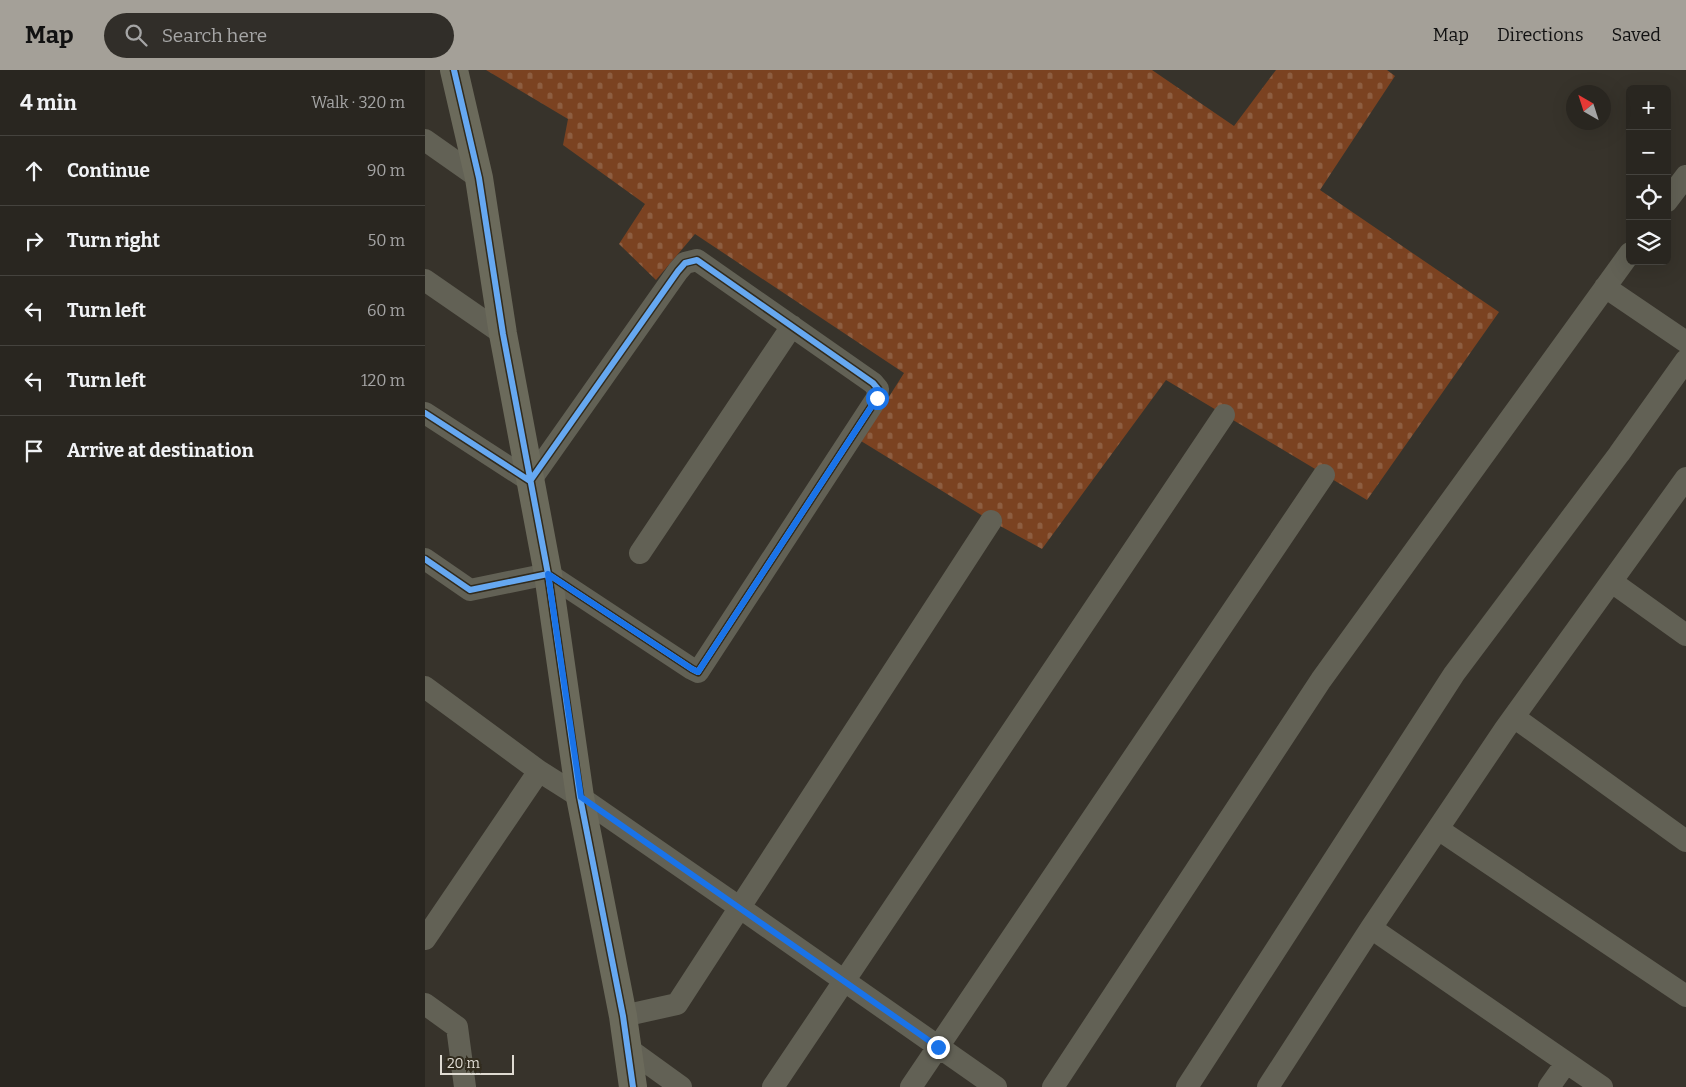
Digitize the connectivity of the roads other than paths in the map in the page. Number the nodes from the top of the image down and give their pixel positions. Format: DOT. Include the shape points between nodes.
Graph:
graph roads {
  1 [pos="453,70"];
  2 [pos="425,140"];
  3 [pos="479,178"];
  4 [pos="1626,258"];
  5 [pos="425,280"];
  6 [pos="1605,287"];
  7 [pos="792,326"];
  8 [pos="503,334"];
  9 [pos="1686,342"];
  10 [pos="1686,360"];
  11 [pos="425,413"];
  12 [pos="1224,415"];
  13 [pos="1324,475"];
  14 [pos="530,481"];
  15 [pos="1685,482"];
  16 [pos="991,521"];
  17 [pos="640,553"];
  18 [pos="425,559"];
  19 [pos="548,574"];
  20 [pos="1611,582"];
  21 [pos="1686,635"];
  22 [pos="425,687"];
  23 [pos="1514,717"];
  24 [pos="539,772"];
  25 [pos="581,797"];
  26 [pos="1438,829"];
  27 [pos="1686,841"];
  28 [pos="739,907"];
  29 [pos="1371,928"];
  30 [pos="425,939"];
  31 [pos="844,980"];
  32 [pos="1686,996"];
  33 [pos="425,1004"];
  34 [pos="623,1016"];
  35 [pos="938,1047"];
  36 [pos="627,1048"];
  37 [pos="1566,1063"];
  38 [pos="465,1087"];
  39 [pos="633,1087"];
  40 [pos="681,1087"];
  41 [pos="773,1087"];
  42 [pos="911,1087"];
  43 [pos="996,1087"];
  44 [pos="1053,1087"];
  45 [pos="1187,1087"];
  46 [pos="1268,1087"];
  47 [pos="1549,1087"];
  48 [pos="1602,1087"];
  1 -- 3 [label="street"];
  2 -- 3 [label="street"];
  3 -- 8 [label="street"];
  4 -- 6 [label="street"];
  5 -- 8 [label="street"];
  6 -- 9 [label="street"];
  6 -- 44 [label="street" via="1321,680"];
  7 -- 14 [label="street" via="697,260 685,263"];
  7 -- 17 [label="street"];
  7 -- 19 [label="street" via="873,383 878,389 877,398 698,672"];
  8 -- 14 [label="street"];
  10 -- 45 [label="street" via="1454,674"];
  11 -- 14 [label="street"];
  12 -- 31 [label="street"];
  13 -- 35 [label="street"];
  14 -- 19 [label="street"];
  15 -- 20 [label="street"];
  16 -- 28 [label="street"];
  18 -- 19 [label="street" via="470,590"];
  19 -- 25 [label="street"];
  20 -- 21 [label="street"];
  20 -- 23 [label="street"];
  22 -- 24 [label="street"];
  23 -- 26 [label="street"];
  23 -- 27 [label="street"];
  24 -- 25 [label="street"];
  24 -- 30 [label="street"];
  25 -- 28 [label="street"];
  25 -- 34 [label="street"];
  26 -- 29 [label="street"];
  26 -- 32 [label="street"];
  28 -- 31 [label="street"];
  28 -- 34 [label="street" via="677,1004"];
  29 -- 37 [label="street"];
  29 -- 46 [label="street"];
  31 -- 35 [label="street"];
  31 -- 41 [label="street"];
  33 -- 38 [label="street" via="457,1027"];
  34 -- 36 [label="street"];
  35 -- 42 [label="street"];
  35 -- 43 [label="street"];
  36 -- 39 [label="street"];
  36 -- 40 [label="street"];
  37 -- 47 [label="street"];
  37 -- 48 [label="street"];
}
